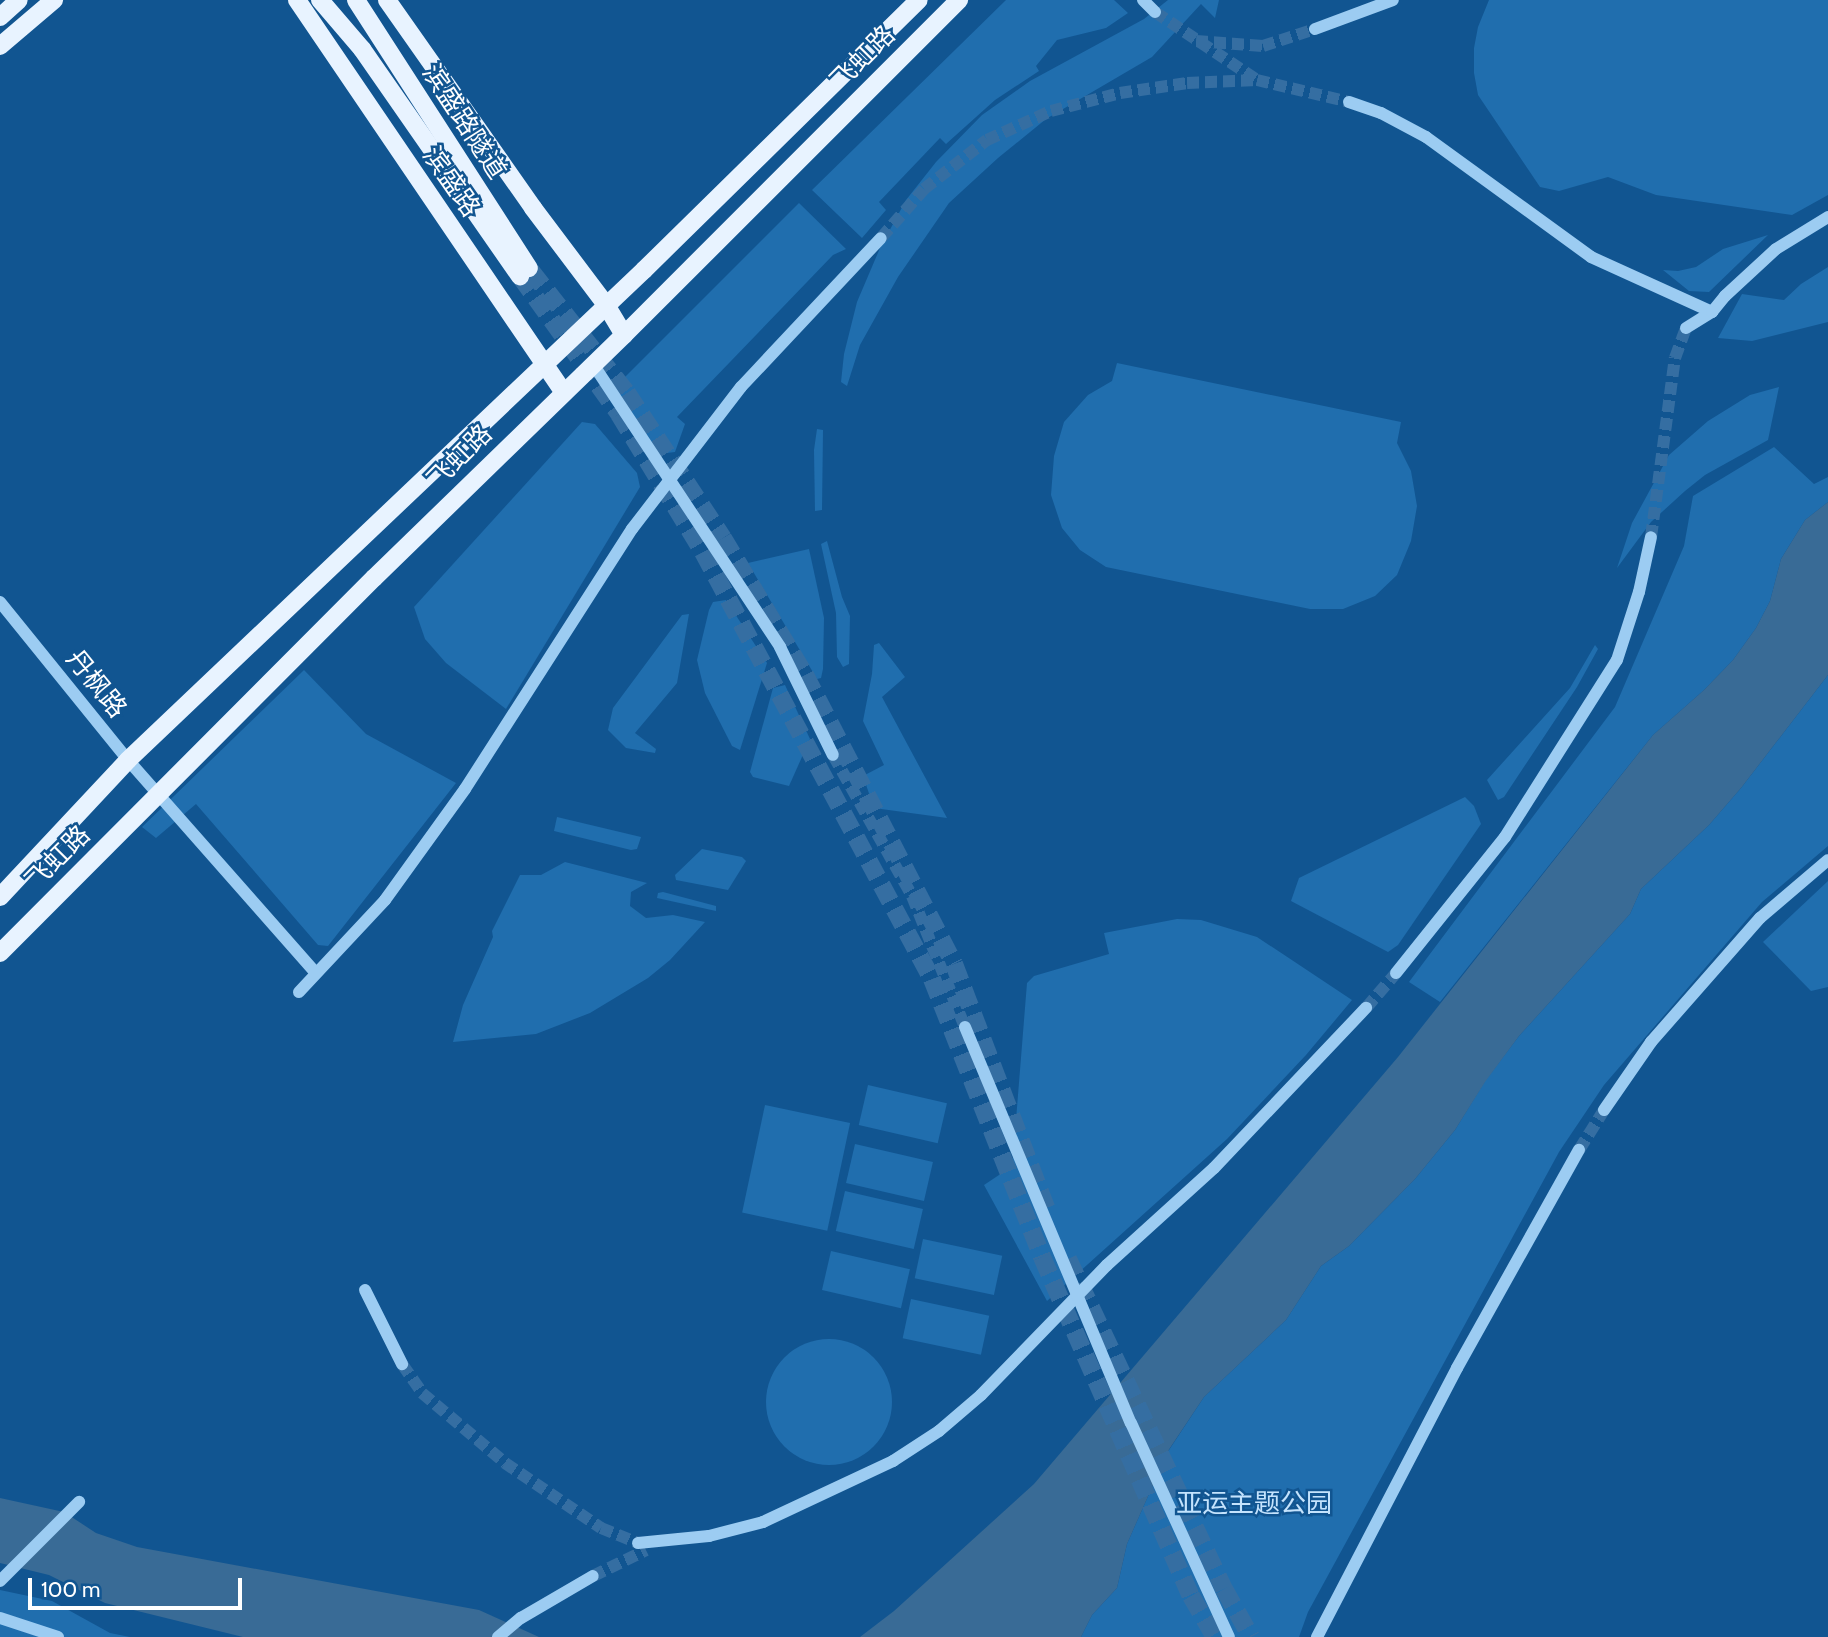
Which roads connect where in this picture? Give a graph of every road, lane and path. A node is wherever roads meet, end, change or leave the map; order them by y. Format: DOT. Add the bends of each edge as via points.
graph roads {
  1 [pos="19,0"];
  2 [pos="54,0"];
  3 [pos="297,0"];
  4 [pos="320,0"];
  5 [pos="356,0"];
  6 [pos="387,0"];
  7 [pos="919,0"];
  8 [pos="959,0"];
  9 [pos="1143,0"];
  10 [pos="1393,0"];
  11 [pos="1155,12"];
  12 [pos="0,17"];
  13 [pos="1315,29"];
  14 [pos="0,46"];
  15 [pos="1349,102"];
  16 [pos="1828,217"];
  17 [pos="881,238"];
  18 [pos="606,305"];
  19 [pos="1712,312"];
  20 [pos="1686,328"];
  21 [pos="624,335"];
  22 [pos="593,364"];
  23 [pos="541,365"];
  24 [pos="563,392"];
  25 [pos="670,480"];
  26 [pos="1651,537"];
  27 [pos="0,601"];
  28 [pos="833,755"];
  29 [pos="128,760"];
  30 [pos="158,794"];
  31 [pos="1828,860"];
  32 [pos="0,897"];
  33 [pos="0,953"];
  34 [pos="316,973"];
  35 [pos="1396,973"];
  36 [pos="299,992"];
  37 [pos="1366,1008"];
  38 [pos="965,1027"];
  39 [pos="1604,1111"];
  40 [pos="1579,1150"];
  41 [pos="365,1290"];
  42 [pos="402,1363"];
  43 [pos="79,1502"];
  44 [pos="642,1547"];
  45 [pos="593,1577"];
  46 [pos="0,1580"];
  47 [pos="0,1618"];
  48 [pos="58,1637"];
  49 [pos="498,1637"];
  50 [pos="1229,1637"];
  51 [pos="1317,1637"];
  1 -- 12 [label="main road"];
  2 -- 14 [label="main road"];
  3 -- 23 [label="main road, 滨盛路"];
  4 -- 5 [label="main road, 滨盛路隧道" via="362,49 526,274"];
  6 -- 18 [label="main road, 滨盛路"];
  7 -- 18 [label="main road, 飞虹路"];
  8 -- 21 [label="main road, 飞虹路"];
  9 -- 11 [label="street"];
  10 -- 13 [label="street"];
  15 -- 19 [label="street" via="1426,137 1591,257"];
  16 -- 19 [label="street" via="1776,249"];
  17 -- 25 [label="street" via="741,387"];
  18 -- 21 [label="main road, 滨盛路"];
  18 -- 23 [label="main road, 飞虹路"];
  19 -- 20 [label="street"];
  21 -- 22 [label="main road, 飞虹路"];
  22 -- 24 [label="main road, 飞虹路"];
  22 -- 25 [label="street"];
  23 -- 24 [label="main road, 滨盛路"];
  23 -- 29 [label="main road, 飞虹路"];
  24 -- 30 [label="main road, 飞虹路"];
  25 -- 28 [label="street" via="780,647"];
  25 -- 34 [label="street" via="632,529 425,845 385,900"];
  26 -- 35 [label="street" via="1617,660 1506,837"];
  27 -- 29 [label="street, 丹枫路"];
  29 -- 30 [label="street, 丹枫路"];
  29 -- 32 [label="main road, 飞虹路"];
  30 -- 33 [label="main road, 飞虹路"];
  30 -- 34 [label="street, 丹枫路"];
  31 -- 39 [label="street" via="1760,918 1651,1042"];
  34 -- 36 [label="street"];
  37 -- 44 [label="street" via="1214,1168 1107,1265 981,1395 939,1431 882,1466 763,1522"];
  38 -- 50 [label="street, bridge" via="1131,1423"];
  40 -- 51 [label="street" via="1457,1368"];
  41 -- 42 [label="street"];
  43 -- 46 [label="street"];
  45 -- 49 [label="street" via="521,1618"];
  47 -- 48 [label="street"];
}
